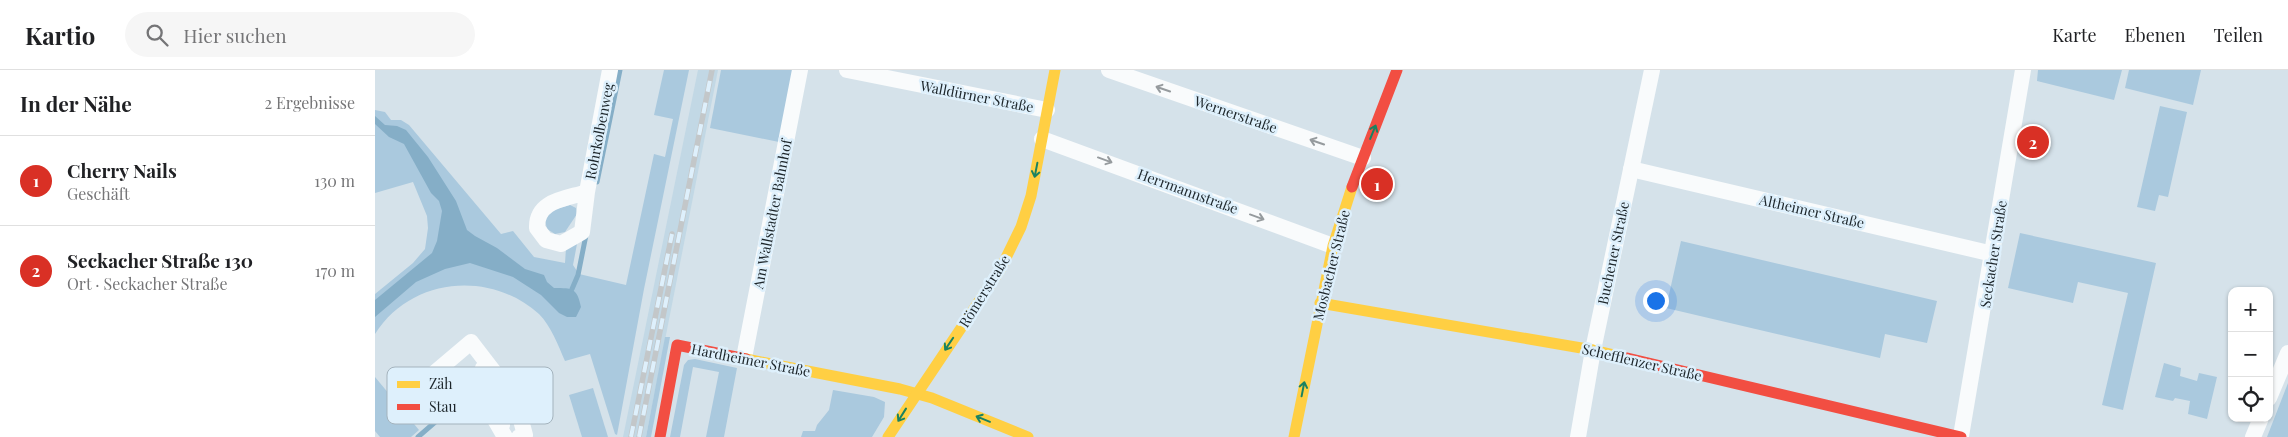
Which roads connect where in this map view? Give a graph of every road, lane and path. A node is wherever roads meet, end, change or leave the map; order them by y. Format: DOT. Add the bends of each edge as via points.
graph roads {
  1 [pos="611,70"];
  2 [pos="800,70"];
  3 [pos="847,70"];
  4 [pos="1055,70"];
  5 [pos="1109,70"];
  6 [pos="1397,70"];
  7 [pos="1652,70"];
  8 [pos="2022,70"];
  9 [pos="1047,110"];
  10 [pos="1043,138"];
  11 [pos="1363,158"];
  12 [pos="1631,169"];
  13 [pos="587,192"];
  14 [pos="1333,246"];
  15 [pos="1993,254"];
  16 [pos="1320,303"];
  17 [pos="1593,350"];
  18 [pos="2288,353"];
  19 [pos="744,358"];
  20 [pos="442,367"];
  21 [pos="490,367"];
  22 [pos="2273,389"];
  23 [pos="915,394"];
  24 [pos="2259,422"];
  25 [pos="497,424"];
  26 [pos="501,424"];
  27 [pos="522,424"];
  28 [pos="505,437"];
  29 [pos="519,437"];
  30 [pos="660,437"];
  31 [pos="888,437"];
  32 [pos="1028,437"];
  33 [pos="1294,437"];
  34 [pos="1577,437"];
  35 [pos="1961,437"];
  36 [pos="2253,437"];
  1 -- 13 [label="street, Rohrkolbenweg"];
  2 -- 19 [label="street, Am Wallstadter Bahnhof"];
  3 -- 9 [label="street, Walldürner Straße"];
  4 -- 9 [label="street, Römerstraße"];
  11 -- 5 [label="street, Wernerstraße, one-way"];
  11 -- 6 [label="street, Mosbacher Straße, one-way"];
  7 -- 12 [label="street, Buchener Straße"];
  8 -- 15 [label="street, Seckacher Straße"];
  9 -- 10 [label="street, Römerstraße"];
  10 -- 14 [label="street, Herrmannstraße, one-way"];
  10 -- 23 [label="street, Römerstraße, one-way" via="1031,196 1004,262"];
  11 -- 14 [label="street, Mosbacher Straße"];
  12 -- 15 [label="street, Altheimer Straße"];
  12 -- 17 [label="street, Buchener Straße"];
  14 -- 16 [label="street, Mosbacher Straße"];
  15 -- 35 [label="street, Seckacher Straße"];
  16 -- 17 [label="street, Schefflenzer Straße"];
  33 -- 16 [label="street, Mosbacher Straße, one-way"];
  17 -- 34 [label="street, Buchener Straße"];
  17 -- 35 [label="street, Schefflenzer Straße"];
  18 -- 22 [label="street"];
  19 -- 23 [label="street, Hardheimer Straße"];
  19 -- 30 [label="street, Hardheimer Straße" via="677,345"];
  20 -- 21 [label="street" via="471,342"];
  23 -- 31 [label="street, Römerstraße, one-way"];
  32 -- 23 [label="street, Hardheimer Straße, one-way"];
  24 -- 36 [label="street"];
  25 -- 28 [label="street"];
  26 -- 28 [label="street"];
  27 -- 29 [label="street" via="525,435"];
}
